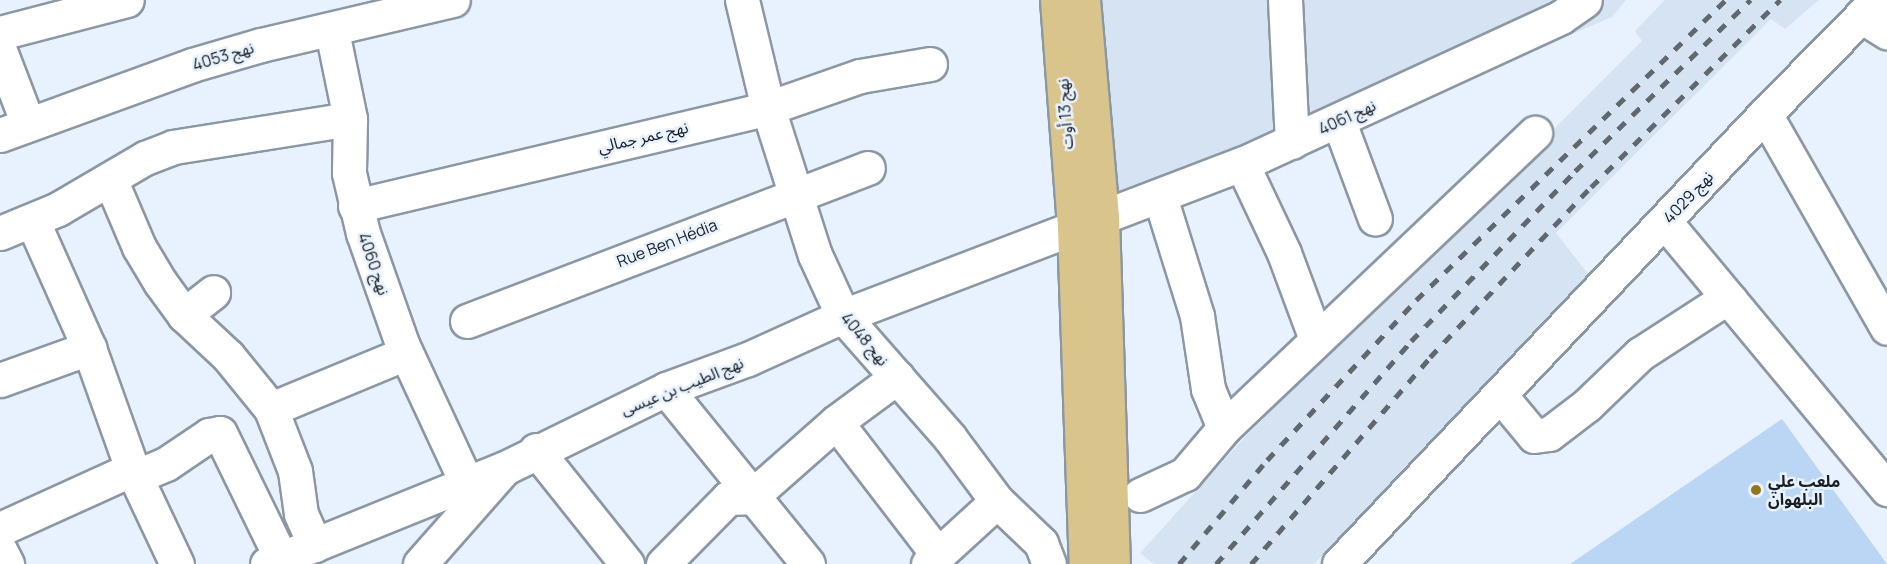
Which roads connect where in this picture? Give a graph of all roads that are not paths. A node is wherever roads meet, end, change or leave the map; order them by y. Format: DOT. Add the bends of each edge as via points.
graph roads {
  1 [pos="127,0"];
  2 [pos="453,0"];
  3 [pos="742,0"];
  4 [pos="1057,0"];
  5 [pos="1083,0"];
  6 [pos="1285,0"];
  7 [pos="1585,0"];
  8 [pos="403,5"];
  9 [pos="1875,16"];
  10 [pos="332,31"];
  11 [pos="0,33"];
  12 [pos="0,51"];
  13 [pos="930,64"];
  14 [pos="768,108"];
  15 [pos="1765,114"];
  16 [pos="350,119"];
  17 [pos="1339,122"];
  18 [pos="14,129"];
  19 [pos="1535,133"];
  20 [pos="1292,142"];
  21 [pos="1242,164"];
  22 [pos="868,168"];
  23 [pos="110,179"];
  24 [pos="796,194"];
  25 [pos="1160,197"];
  26 [pos="355,206"];
  27 [pos="20,219"];
  28 [pos="1375,219"];
  29 [pos="1088,222"];
  30 [pos="1665,222"];
  31 [pos="213,291"];
  32 [pos="1730,300"];
  33 [pos="184,315"];
  34 [pos="843,316"];
  35 [pos="467,321"];
  36 [pos="1887,328"];
  37 [pos="1316,339"];
  38 [pos="89,348"];
  39 [pos="406,353"];
  40 [pos="897,377"];
  41 [pos="0,380"];
  42 [pos="666,389"];
  43 [pos="1500,395"];
  44 [pos="272,409"];
  45 [pos="836,422"];
  46 [pos="1224,428"];
  47 [pos="536,450"];
  48 [pos="505,468"];
  49 [pos="134,473"];
  50 [pos="467,484"];
  51 [pos="1887,489"];
  52 [pos="1140,495"];
  53 [pos="751,497"];
  54 [pos="997,501"];
  55 [pos="0,529"];
  56 [pos="315,545"];
  57 [pos="0,549"];
  58 [pos="437,558"];
  59 [pos="933,559"];
  60 [pos="274,561"];
  61 [pos="7,564"];
  62 [pos="177,564"];
  63 [pos="627,564"];
  64 [pos="663,564"];
  65 [pos="808,564"];
  66 [pos="1049,564"];
  67 [pos="1086,564"];
  68 [pos="1113,564"];
  69 [pos="1339,564"];
  1 -- 11 [label="street"];
  2 -- 8 [label="street, نهج 4053"];
  3 -- 14 [label="street, نهج 4048"];
  4 -- 29 [label="main road, نهج 13 أوت"];
  5 -- 29 [label="main road, نهج 13 أوت"];
  6 -- 20 [label="street"];
  7 -- 17 [label="street, نهج 4061" via="1561,17"];
  8 -- 10 [label="street, نهج 4053"];
  9 -- 15 [label="street, نهج 4029"];
  10 -- 16 [label="street, نهج 4060"];
  10 -- 18 [label="street, نهج 4053" via="261,45 192,65"];
  12 -- 18 [label="street"];
  13 -- 14 [label="street, نهج عمر جمالي" via="860,76"];
  14 -- 24 [label="street, نهج 4048"];
  14 -- 26 [label="street, نهج عمر جمالي"];
  15 -- 30 [label="street, نهج 4029"];
  15 -- 36 [label="street"];
  16 -- 23 [label="street" via="173,147"];
  16 -- 26 [label="street, نهج 4060" via="349,173"];
  17 -- 20 [label="street, نهج 4061"];
  17 -- 28 [label="street"];
  19 -- 37 [label="street"];
  20 -- 21 [label="street, نهج 4061"];
  21 -- 25 [label="street, نهج 4061"];
  21 -- 37 [label="street" via="1284,253"];
  22 -- 24 [label="street, Rue Ben Hédia"];
  23 -- 27 [label="street"];
  23 -- 33 [label="street" via="139,247"];
  24 -- 34 [label="street, نهج 4048" via="815,255"];
  24 -- 35 [label="street, Rue Ben Hédia"];
  25 -- 29 [label="street, نهج 4061"];
  25 -- 46 [label="street" via="1197,316 1208,389"];
  26 -- 39 [label="street, نهج 4060"];
  27 -- 38 [label="street"];
  29 -- 34 [label="street, نهج الطيب بن عيسى"];
  29 -- 67 [label="main road"];
  29 -- 68 [label="main road"];
  30 -- 32 [label="street"];
  30 -- 43 [label="street, نهج 4029"];
  31 -- 33 [label="street"];
  32 -- 43 [label="street" via="1722,301 1640,354 1587,405 1549,434 1534,436"];
  32 -- 51 [label="street"];
  33 -- 44 [label="street" via="228,356"];
  34 -- 40 [label="street, نهج 4048"];
  34 -- 42 [label="street, نهج الطيب بن عيسى" via="748,359"];
  37 -- 46 [label="street"];
  38 -- 41 [label="street"];
  38 -- 49 [label="street"];
  39 -- 44 [label="street"];
  39 -- 50 [label="street, نهج 4060"];
  40 -- 45 [label="street"];
  40 -- 54 [label="street, نهج 4048"];
  42 -- 47 [label="street, نهج الطيب بن عيسى"];
  42 -- 53 [label="street"];
  43 -- 69 [label="street, نهج 4029"];
  44 -- 56 [label="street" via="295,471 301,514"];
  45 -- 53 [label="street"];
  45 -- 59 [label="street"];
  46 -- 52 [label="street" via="1185,474"];
  47 -- 48 [label="street, نهج الطيب بن عيسى"];
  47 -- 63 [label="street"];
  48 -- 50 [label="street, نهج الطيب بن عيسى"];
  48 -- 58 [label="street"];
  49 -- 55 [label="street"];
  49 -- 60 [label="street" via="166,464 209,435 220,433"];
  49 -- 62 [label="street"];
  50 -- 56 [label="street, نهج الطيب بن عيسى"];
  53 -- 64 [label="street" via="728,498"];
  53 -- 65 [label="street"];
  54 -- 59 [label="street"];
  54 -- 66 [label="street, نهج 4048" via="1041,543"];
  56 -- 60 [label="street, نهج الطيب بن عيسى"];
  57 -- 61 [label="street"];
}
